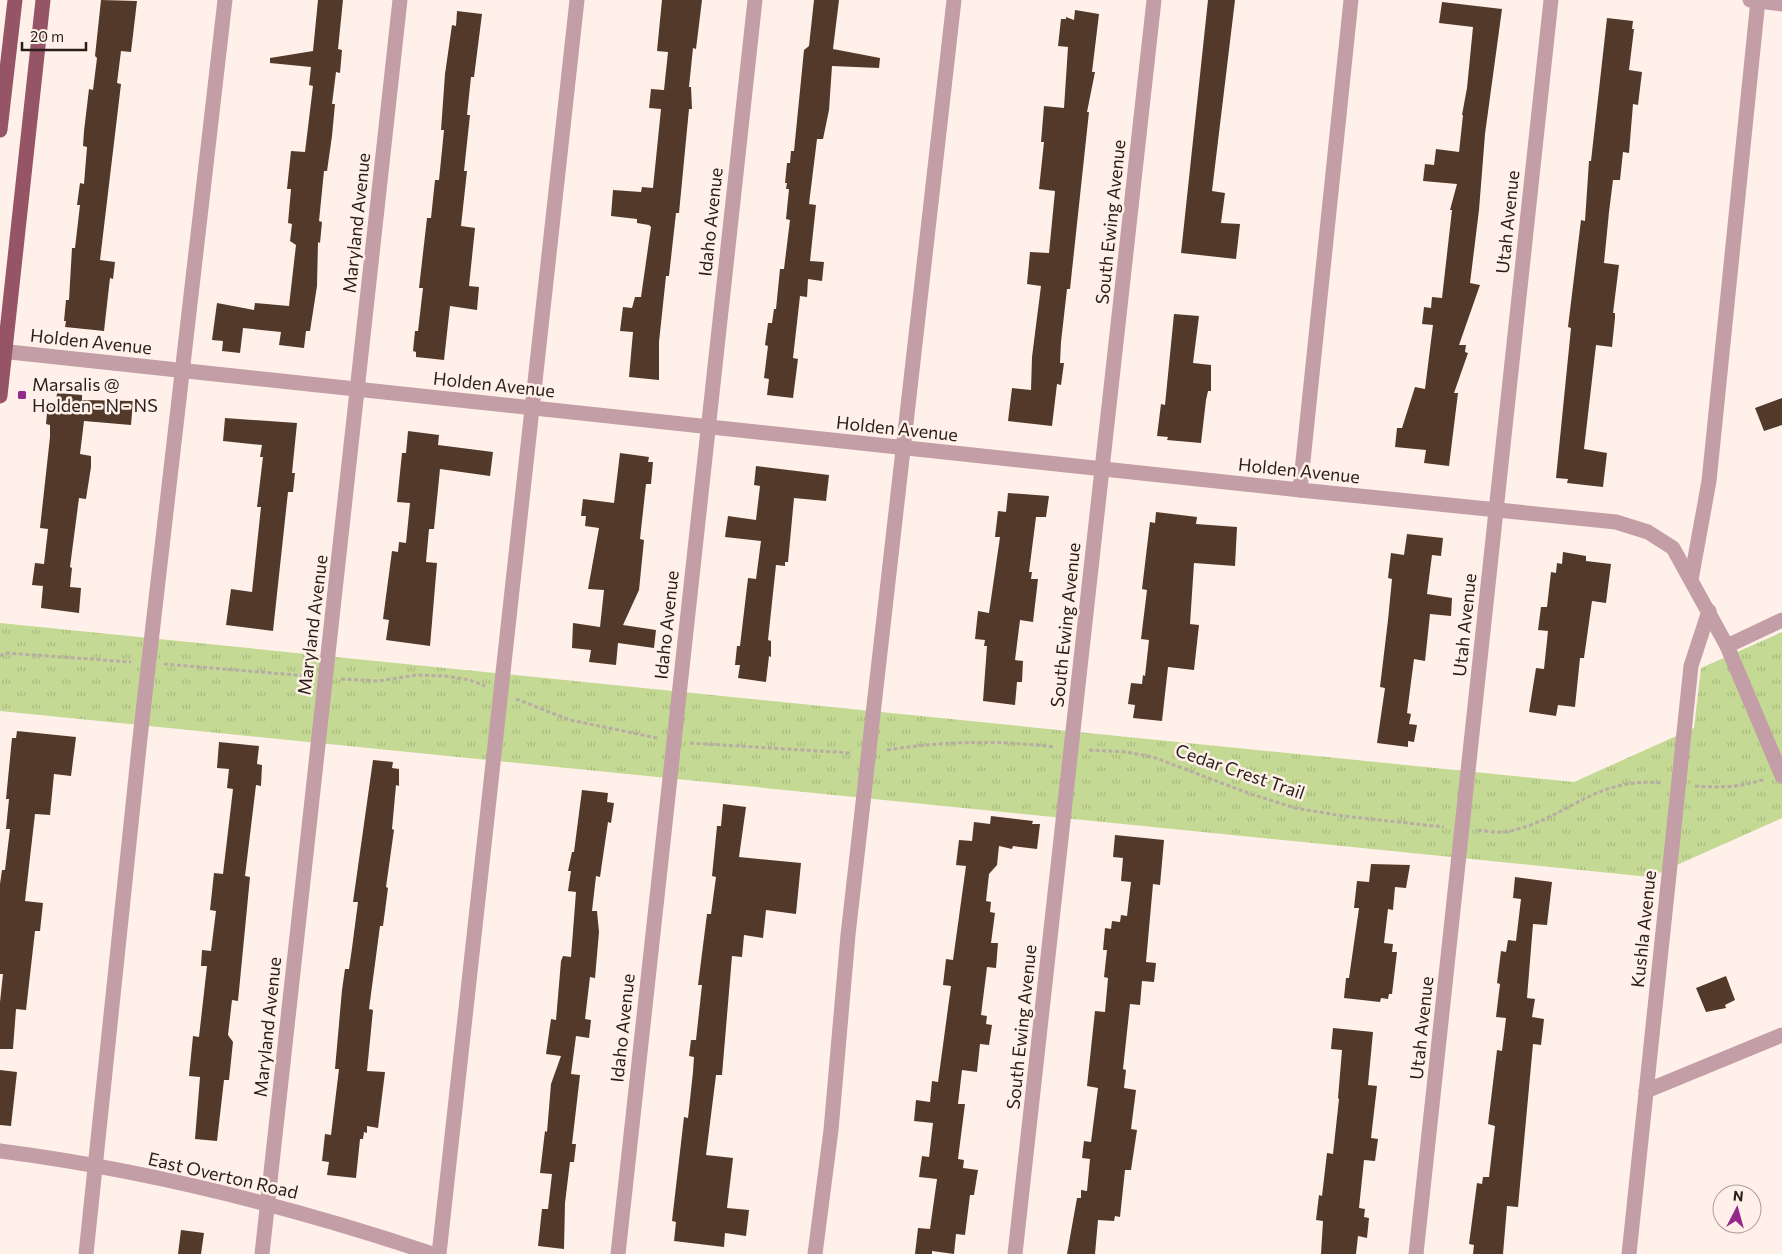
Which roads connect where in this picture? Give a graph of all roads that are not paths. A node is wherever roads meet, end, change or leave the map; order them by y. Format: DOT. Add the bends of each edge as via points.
graph roads {
  1 [pos="14,0"];
  2 [pos="43,0"];
  3 [pos="226,0"];
  4 [pos="400,0"];
  5 [pos="577,0"];
  6 [pos="755,0"];
  7 [pos="954,0"];
  8 [pos="1154,0"];
  9 [pos="1351,0"];
  10 [pos="1551,0"];
  11 [pos="1755,0"];
  12 [pos="1782,4"];
  13 [pos="0,130"];
  14 [pos="2,352"];
  15 [pos="182,370"];
  16 [pos="359,390"];
  17 [pos="0,396"];
  18 [pos="534,408"];
  19 [pos="708,428"];
  20 [pos="905,448"];
  21 [pos="1102,469"];
  22 [pos="1300,490"];
  23 [pos="1496,509"];
  24 [pos="1691,580"];
  25 [pos="1709,611"];
  26 [pos="1782,620"];
  27 [pos="1727,646"];
  28 [pos="1775,777"];
  29 [pos="1782,1035"];
  30 [pos="1646,1091"];
  31 [pos="0,1151"];
  32 [pos="94,1166"];
  33 [pos="267,1204"];
  34 [pos="86,1254"];
  35 [pos="262,1254"];
  36 [pos="433,1254"];
  37 [pos="439,1254"];
  38 [pos="618,1254"];
  39 [pos="815,1254"];
  40 [pos="1016,1254"];
  41 [pos="1416,1254"];
  42 [pos="1629,1254"];
  1 -- 13 [label="main road"];
  2 -- 14 [label="main road"];
  3 -- 15 [label="street"];
  4 -- 16 [label="street, Maryland Avenue"];
  5 -- 18 [label="street"];
  6 -- 19 [label="street, Idaho Avenue"];
  7 -- 20 [label="street"];
  8 -- 21 [label="street, South Ewing Avenue"];
  9 -- 22 [label="street"];
  10 -- 23 [label="street, Utah Avenue"];
  11 -- 12 [label="street"];
  11 -- 24 [label="street" via="1710,481"];
  14 -- 15 [label="street, Holden Avenue"];
  14 -- 17 [label="main road"];
  15 -- 16 [label="street, Holden Avenue"];
  15 -- 32 [label="street"];
  16 -- 18 [label="street, Holden Avenue"];
  16 -- 33 [label="street, Maryland Avenue"];
  18 -- 19 [label="street, Holden Avenue"];
  18 -- 37 [label="street"];
  19 -- 20 [label="street, Holden Avenue"];
  19 -- 38 [label="street, Idaho Avenue"];
  20 -- 21 [label="street, Holden Avenue"];
  20 -- 39 [label="street" via="848,935 831,1130"];
  21 -- 22 [label="street, Holden Avenue"];
  21 -- 40 [label="street, South Ewing Avenue"];
  22 -- 23 [label="street, Holden Avenue"];
  23 -- 24 [label="street, Holden Avenue" via="1616,522 1648,532 1673,548"];
  23 -- 41 [label="street, Utah Avenue"];
  24 -- 25 [label="street, Holden Avenue"];
  25 -- 27 [label="street, Holden Avenue"];
  25 -- 30 [label="street, Kushla Avenue" via="1692,666"];
  26 -- 27 [label="street"];
  27 -- 28 [label="street, Holden Avenue"];
  29 -- 30 [label="street"];
  30 -- 42 [label="street, Kushla Avenue"];
  31 -- 32 [label="street, East Overton Road"];
  32 -- 33 [label="street, East Overton Road"];
  32 -- 34 [label="street"];
  33 -- 35 [label="street, Maryland Avenue"];
  33 -- 36 [label="street, East Overton Road" via="363,1230"];
}
